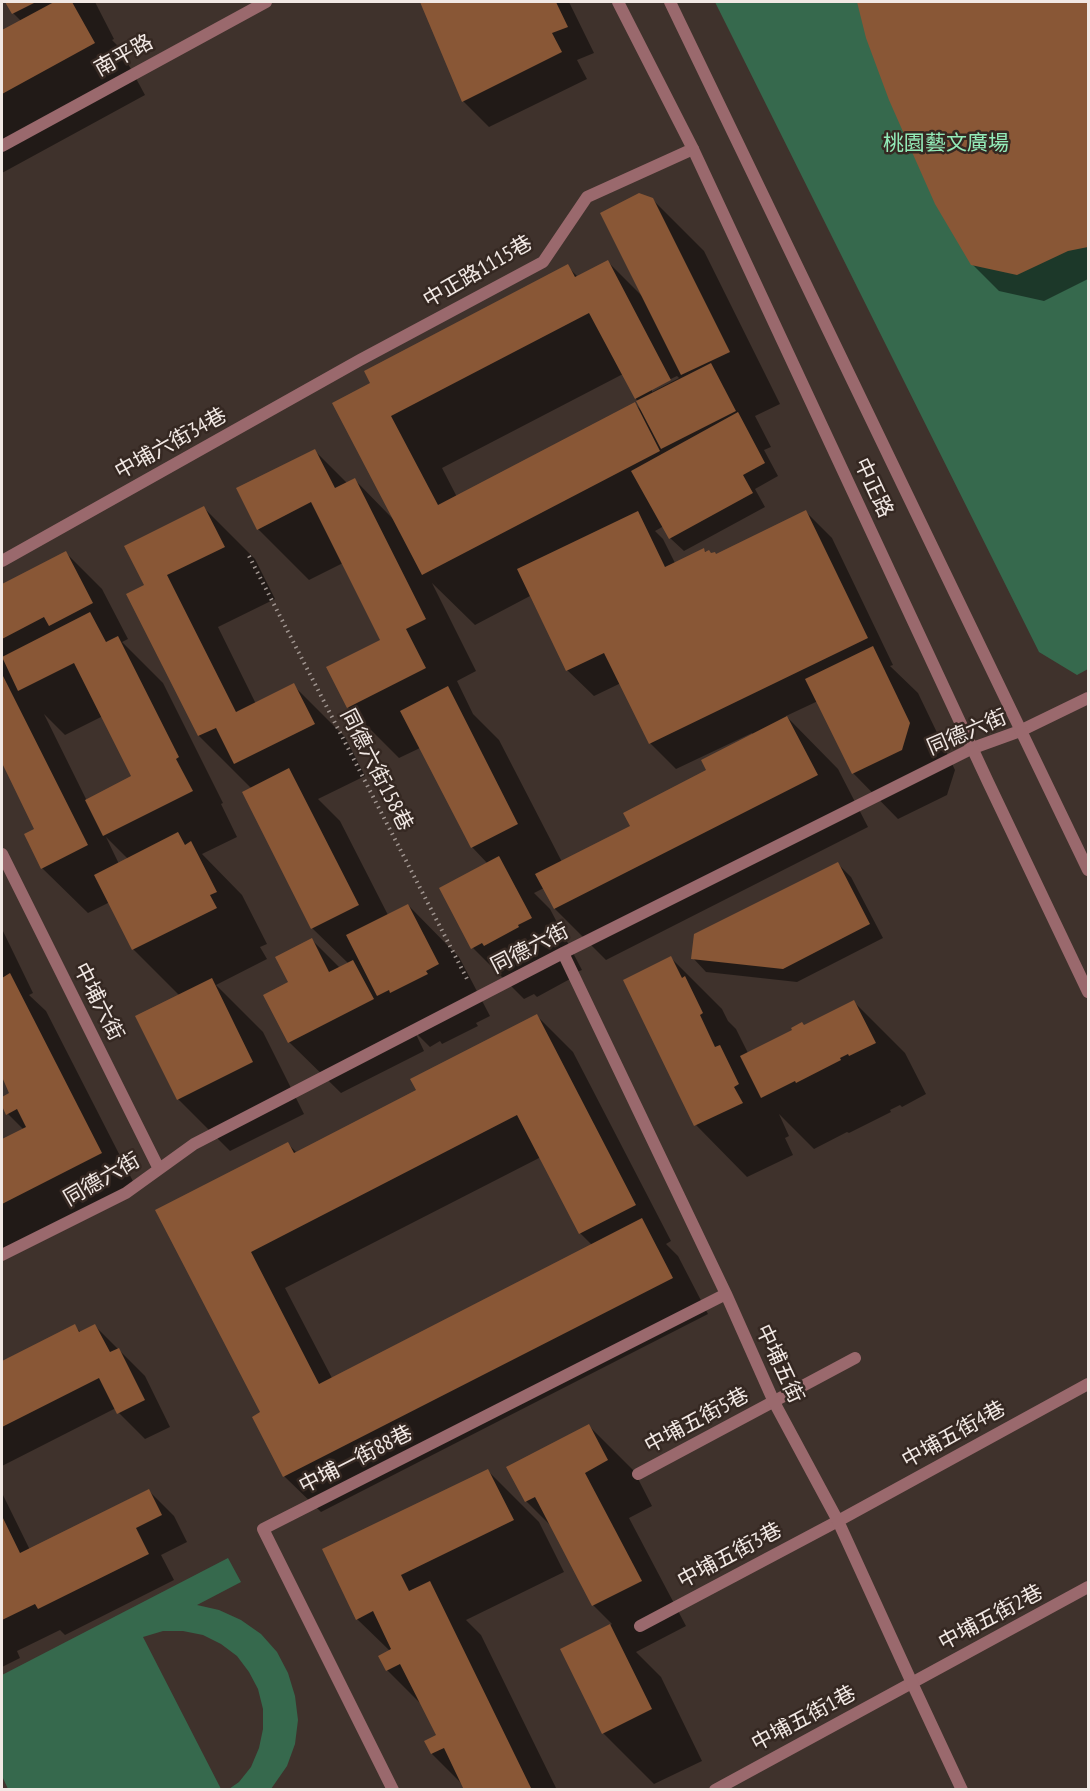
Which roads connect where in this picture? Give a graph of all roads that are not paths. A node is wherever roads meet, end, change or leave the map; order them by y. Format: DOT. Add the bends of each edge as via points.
graph roads {
  1 [pos="266,2"];
  2 [pos="618,2"];
  3 [pos="670,2"];
  4 [pos="2,146"];
  5 [pos="693,149"];
  6 [pos="360,360"];
  7 [pos="2,561"];
  8 [pos="1089,698"];
  9 [pos="1020,731"];
  10 [pos="973,748"];
  11 [pos="2,854"];
  12 [pos="1089,870"];
  13 [pos="563,953"];
  14 [pos="1089,992"];
  15 [pos="159,1169"];
  16 [pos="2,1256"];
  17 [pos="726,1294"];
  18 [pos="855,1358"];
  19 [pos="1089,1384"];
  20 [pos="774,1402"];
  21 [pos="638,1474"];
  22 [pos="838,1521"];
  23 [pos="1089,1587"];
  24 [pos="640,1626"];
  25 [pos="912,1683"];
  26 [pos="393,1790"];
  27 [pos="715,1790"];
  28 [pos="962,1790"];
  1 -- 4 [label="street, 南平路"];
  2 -- 5 [label="street, 中正路"];
  3 -- 9 [label="street, 中正路"];
  5 -- 6 [label="street, 中正路1115巷" via="587,197 543,262"];
  5 -- 10 [label="street, 中正路"];
  6 -- 7 [label="street, 中埔六街34巷"];
  8 -- 9 [label="street, 同德六街"];
  9 -- 10 [label="street, 同德六街"];
  9 -- 12 [label="street, 中正路"];
  10 -- 13 [label="street, 同德六街"];
  10 -- 14 [label="street, 中正路"];
  11 -- 15 [label="street, 中埔六街"];
  13 -- 15 [label="street, 同德六街" via="194,1144"];
  13 -- 17 [label="street, 中埔五街"];
  15 -- 16 [label="street, 同德六街" via="126,1192"];
  17 -- 20 [label="street, 中埔五街"];
  17 -- 26 [label="street, 中埔一街88巷" via="263,1528"];
  18 -- 20 [label="street, 中埔五街5巷"];
  19 -- 22 [label="street, 中埔五街4巷"];
  20 -- 21 [label="street, 中埔五街5巷"];
  20 -- 22 [label="street, 中埔五街"];
  22 -- 24 [label="street, 中埔五街3巷"];
  22 -- 25 [label="street, 中埔五街"];
  23 -- 25 [label="street, 中埔五街2巷"];
  25 -- 27 [label="street, 中埔五街1巷"];
  25 -- 28 [label="street, 中埔五街"];
}
